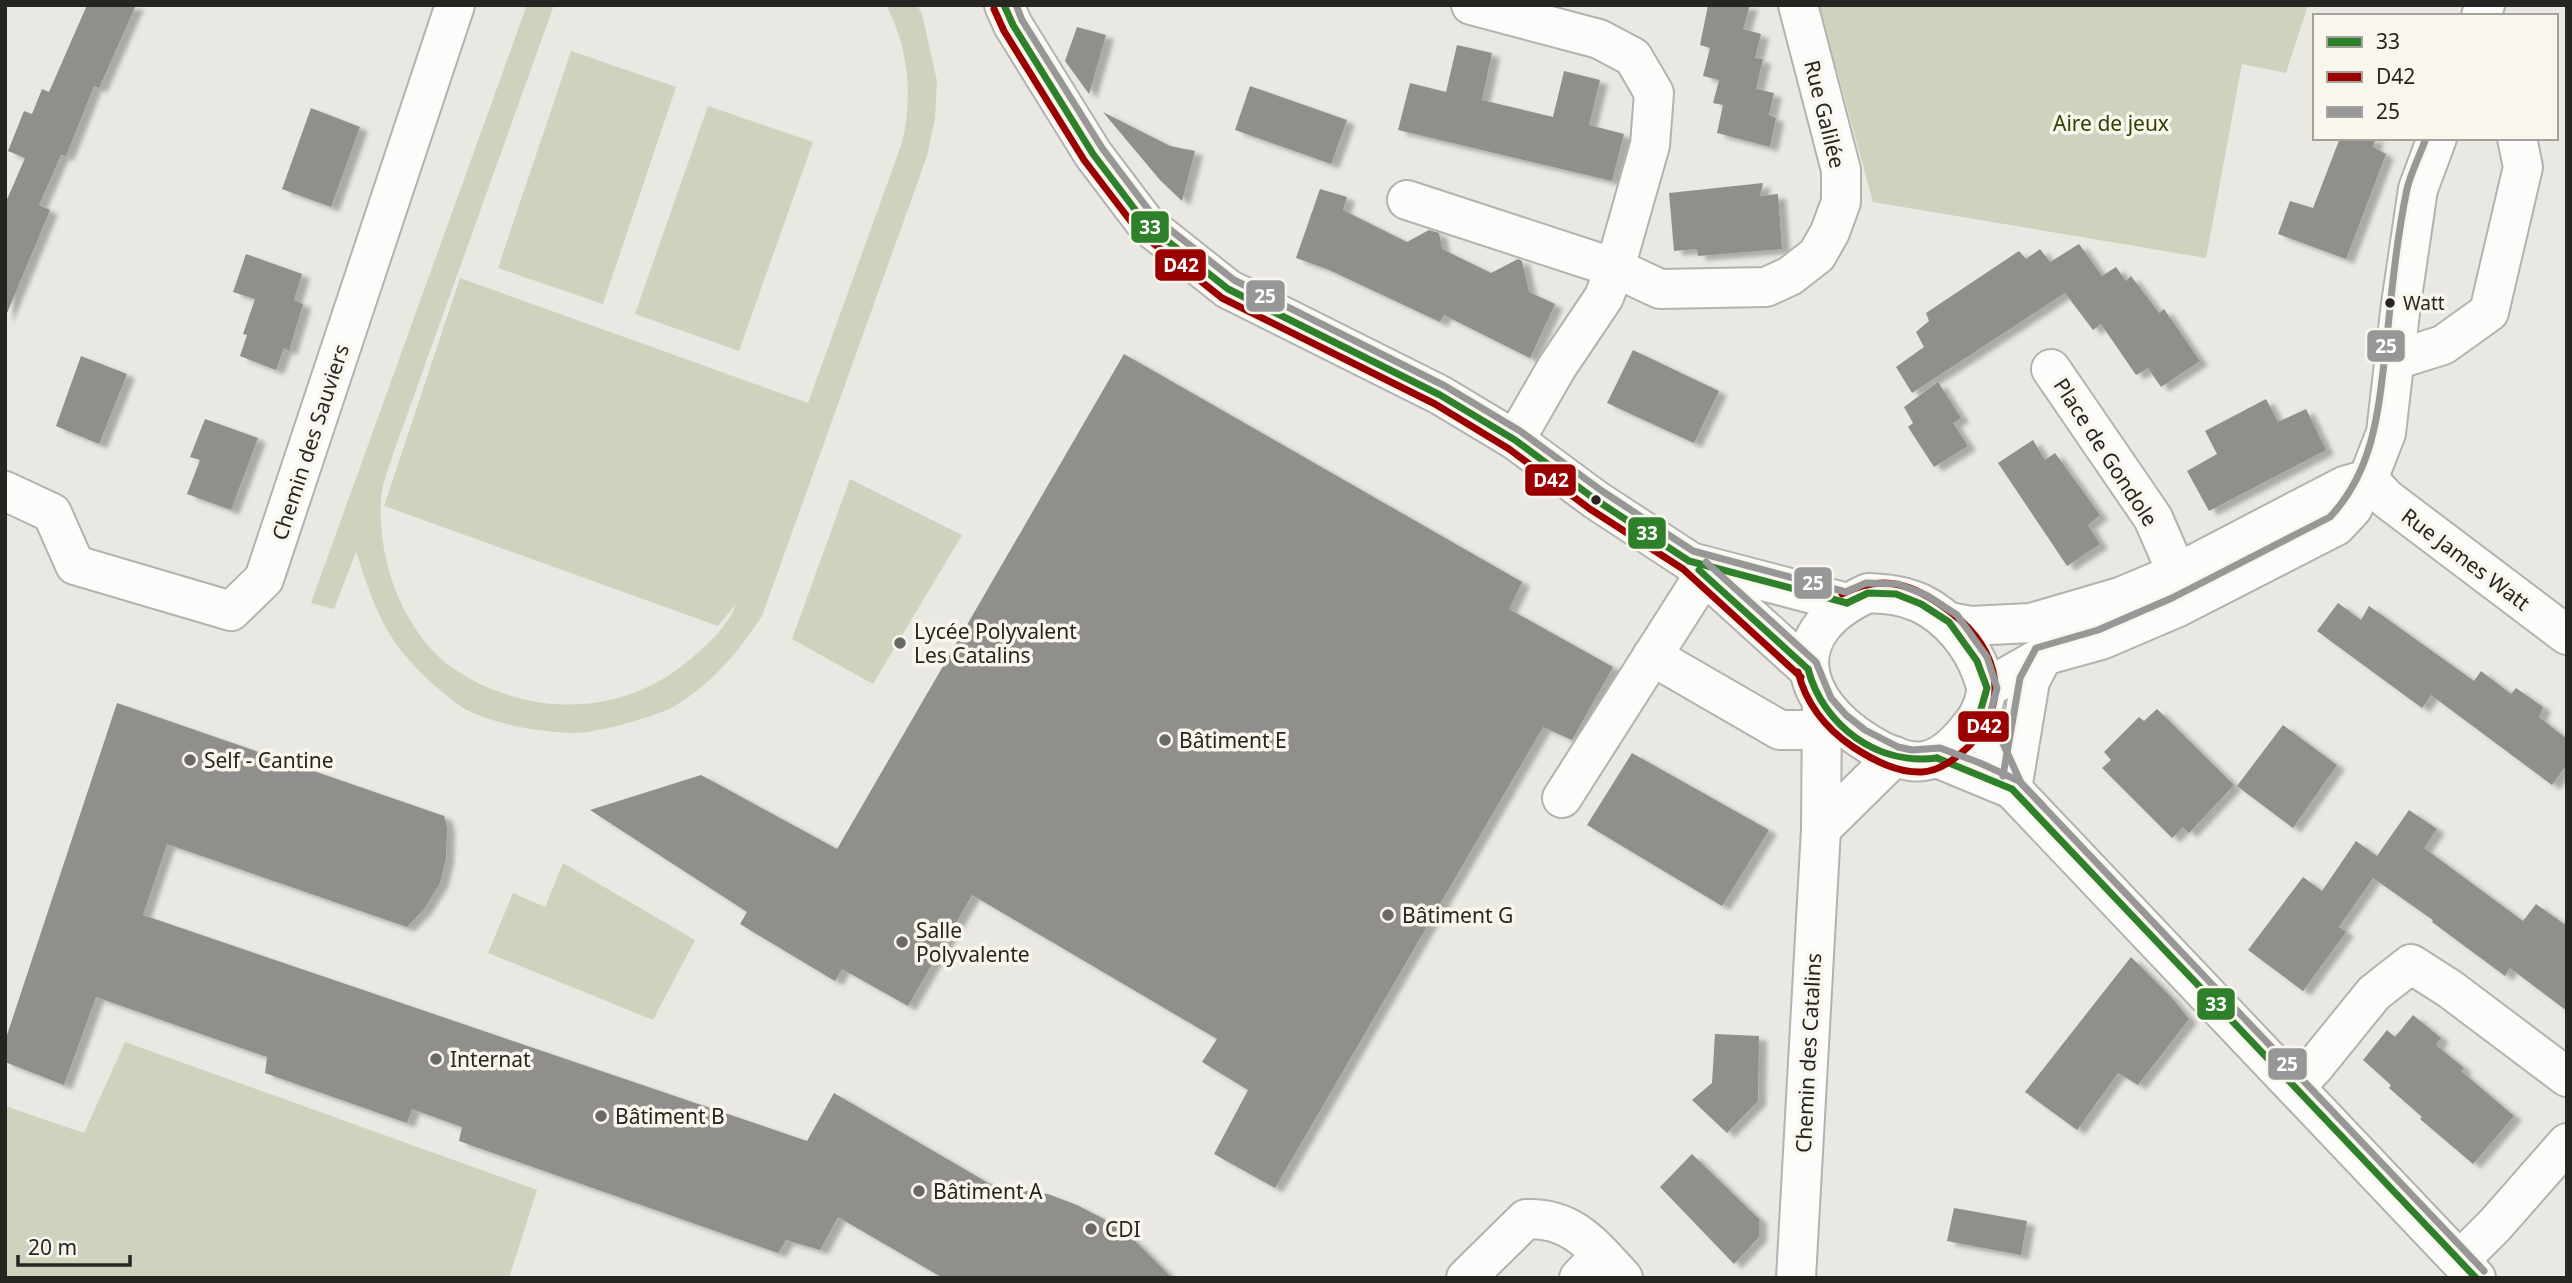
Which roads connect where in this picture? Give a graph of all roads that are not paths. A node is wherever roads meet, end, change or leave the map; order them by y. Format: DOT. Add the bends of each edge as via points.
graph roads {
  1 [pos="455,5"];
  2 [pos="1004,5"];
  3 [pos="1471,5"];
  4 [pos="1798,5"];
  5 [pos="2436,140"];
  6 [pos="2517,140"];
  7 [pos="1407,200"];
  8 [pos="1615,268"];
  9 [pos="2395,359"];
  10 [pos="2051,369"];
  11 [pos="1515,440"];
  12 [pos="2368,480"];
  13 [pos="5,491"];
  14 [pos="1696,568"];
  15 [pos="2178,573"];
  16 [pos="1847,603"];
  17 [pos="1949,622"];
  18 [pos="2567,635"];
  19 [pos="1652,656"];
  20 [pos="2043,656"];
  21 [pos="1808,669"];
  22 [pos="1983,702"];
  23 [pos="1822,717"];
  24 [pos="1895,756"];
  25 [pos="1937,758"];
  26 [pos="2012,789"];
  27 [pos="1562,798"];
  28 [pos="1821,829"];
  29 [pos="2567,1077"];
  30 [pos="2296,1086"];
  31 [pos="2567,1143"];
  32 [pos="2468,1269"];
  33 [pos="1601,1270"];
  34 [pos="1466,1278"];
  35 [pos="1796,1278"];
  1 -- 13 [label="street, Chemin des Sauviers" via="264,579 231,611 75,565 52,513"];
  2 -- 11 [label="street" via="1093,153 1146,224 1228,289 1440,394"];
  3 -- 8 [label="street" via="1599,39 1633,57 1654,93 1650,145"];
  4 -- 8 [label="street, Rue Galilée" via="1840,170 1841,202 1816,255 1790,276 1766,287 1660,289"];
  5 -- 9 [label="street" via="2418,189"];
  6 -- 9 [label="street" via="2523,167 2488,312 2443,345"];
  7 -- 8 [label="street, Rue Galilée"];
  8 -- 11 [label="street" via="1604,297"];
  9 -- 12 [label="street" via="2386,433"];
  10 -- 15 [label="street, Place de Gondole" via="2152,517"];
  11 -- 14 [label="street"];
  12 -- 15 [label="street" via="2344,486"];
  12 -- 18 [label="street, Rue James Watt"];
  12 -- 20 [label="street" via="2336,526 2176,608 2101,640"];
  14 -- 16 [label="street"];
  14 -- 19 [label="street"];
  14 -- 21 [label="street"];
  15 -- 17 [label="street" via="2120,597 2031,623 1970,626"];
  16 -- 17 [label="street" via="1868,593 1896,594"];
  16 -- 21 [label="street" via="1820,628"];
  17 -- 22 [label="street" via="1977,661"];
  19 -- 23 [label="street" via="1780,730"];
  19 -- 27 [label="street"];
  20 -- 22 [label="street"];
  20 -- 26 [label="street" via="2030,681"];
  21 -- 23 [label="street"];
  22 -- 25 [label="street" via="1961,739"];
  22 -- 26 [label="street"];
  23 -- 24 [label="street"];
  23 -- 28 [label="street, Chemin des Catalins"];
  24 -- 25 [label="street" via="1922,762"];
  24 -- 28 [label="street"];
  25 -- 26 [label="street"];
  26 -- 30 [label="street"];
  28 -- 35 [label="street, Chemin des Catalins"];
  29 -- 30 [label="street" via="2411,964 2374,993"];
  30 -- 32 [label="street"];
  31 -- 32 [label="street" via="2495,1225"];
  33 -- 34 [label="street" via="1579,1232 1546,1218 1526,1219"];
}
